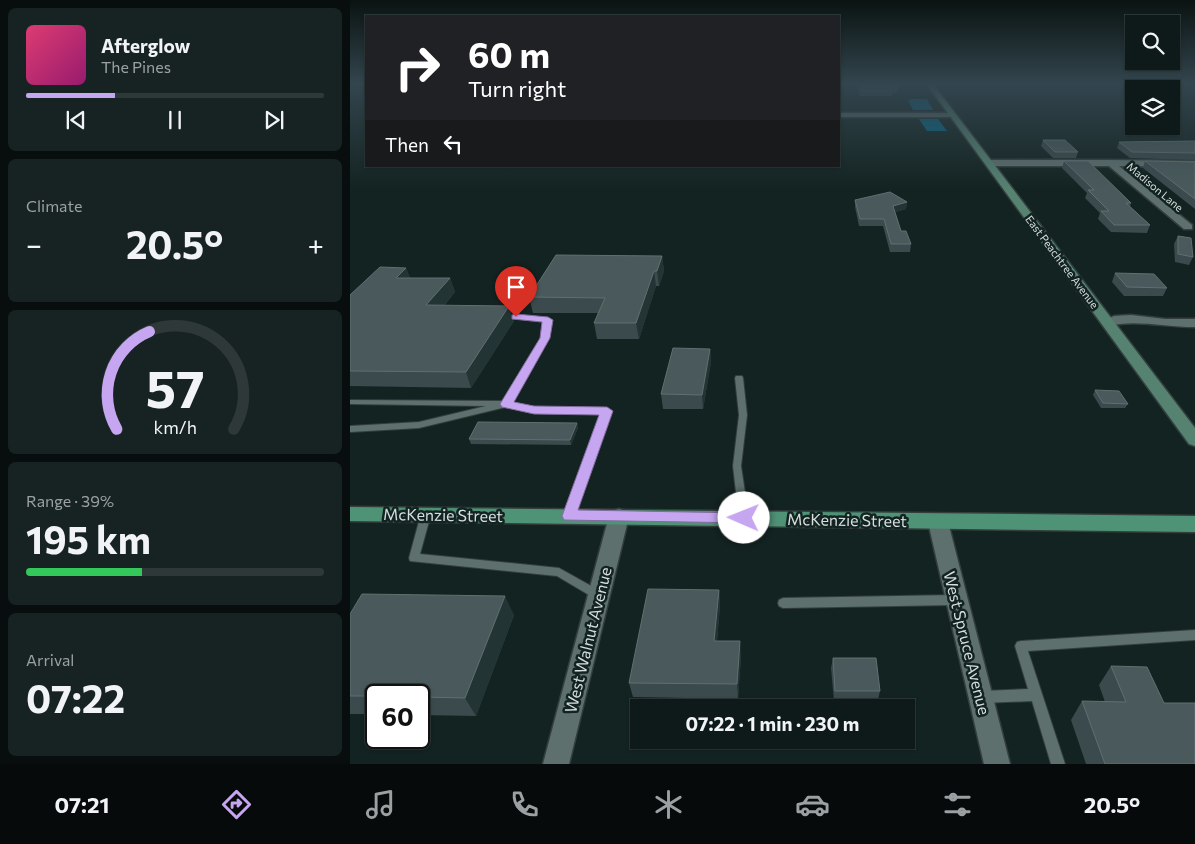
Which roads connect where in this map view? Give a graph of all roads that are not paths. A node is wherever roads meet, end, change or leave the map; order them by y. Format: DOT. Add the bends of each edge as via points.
graph roads {
  1 [pos="956,119"];
  2 [pos="989,163"];
  3 [pos="1111,164"];
  4 [pos="1191,164"];
  5 [pos="1188,227"];
  6 [pos="516,317"];
  7 [pos="1108,322"];
  8 [pos="1195,323"];
  9 [pos="739,378"];
  10 [pos="350,402"];
  11 [pos="506,404"];
  12 [pos="350,428"];
  13 [pos="1195,440"];
  14 [pos="350,514"];
  15 [pos="426,514"];
  16 [pos="569,516"];
  17 [pos="619,516"];
  18 [pos="744,518"];
  19 [pos="938,522"];
  20 [pos="1195,524"];
  21 [pos="599,596"];
  22 [pos="956,600"];
  23 [pos="783,603"];
  24 [pos="1195,635"];
  25 [pos="1036,695"];
  26 [pos="981,698"];
  27 [pos="556,764"];
  28 [pos="997,764"];
  29 [pos="1058,764"];
  1 -- 2 [label="street, East Peachtree Avenue"];
  2 -- 3 [label="street"];
  2 -- 7 [label="street, East Peachtree Avenue"];
  3 -- 4 [label="street"];
  3 -- 5 [label="street, Madison Lane"];
  6 -- 11 [label="lane" via="548,320 545,338"];
  7 -- 8 [label="street" via="1123,326 1151,326 1155,322"];
  7 -- 13 [label="street, East Peachtree Avenue"];
  9 -- 18 [label="lane" via="743,415 737,466"];
  10 -- 11 [label="lane"];
  11 -- 12 [label="lane" via="419,425"];
  11 -- 16 [label="lane" via="534,410 607,411"];
  14 -- 15 [label="main road, McKenzie Street"];
  15 -- 16 [label="main road, McKenzie Street"];
  15 -- 21 [label="lane" via="414,558 559,572"];
  16 -- 17 [label="main road, McKenzie Street"];
  17 -- 18 [label="main road, McKenzie Street"];
  17 -- 21 [label="street, West Walnut Avenue"];
  18 -- 19 [label="main road, McKenzie Street"];
  19 -- 20 [label="main road, McKenzie Street"];
  19 -- 22 [label="street, West Spruce Avenue"];
  21 -- 27 [label="street, West Walnut Avenue"];
  22 -- 23 [label="lane"];
  22 -- 26 [label="street, West Spruce Avenue"];
  24 -- 25 [label="lane" via="1021,646"];
  25 -- 26 [label="lane"];
  25 -- 29 [label="lane"];
  26 -- 28 [label="street, West Spruce Avenue"];
}
